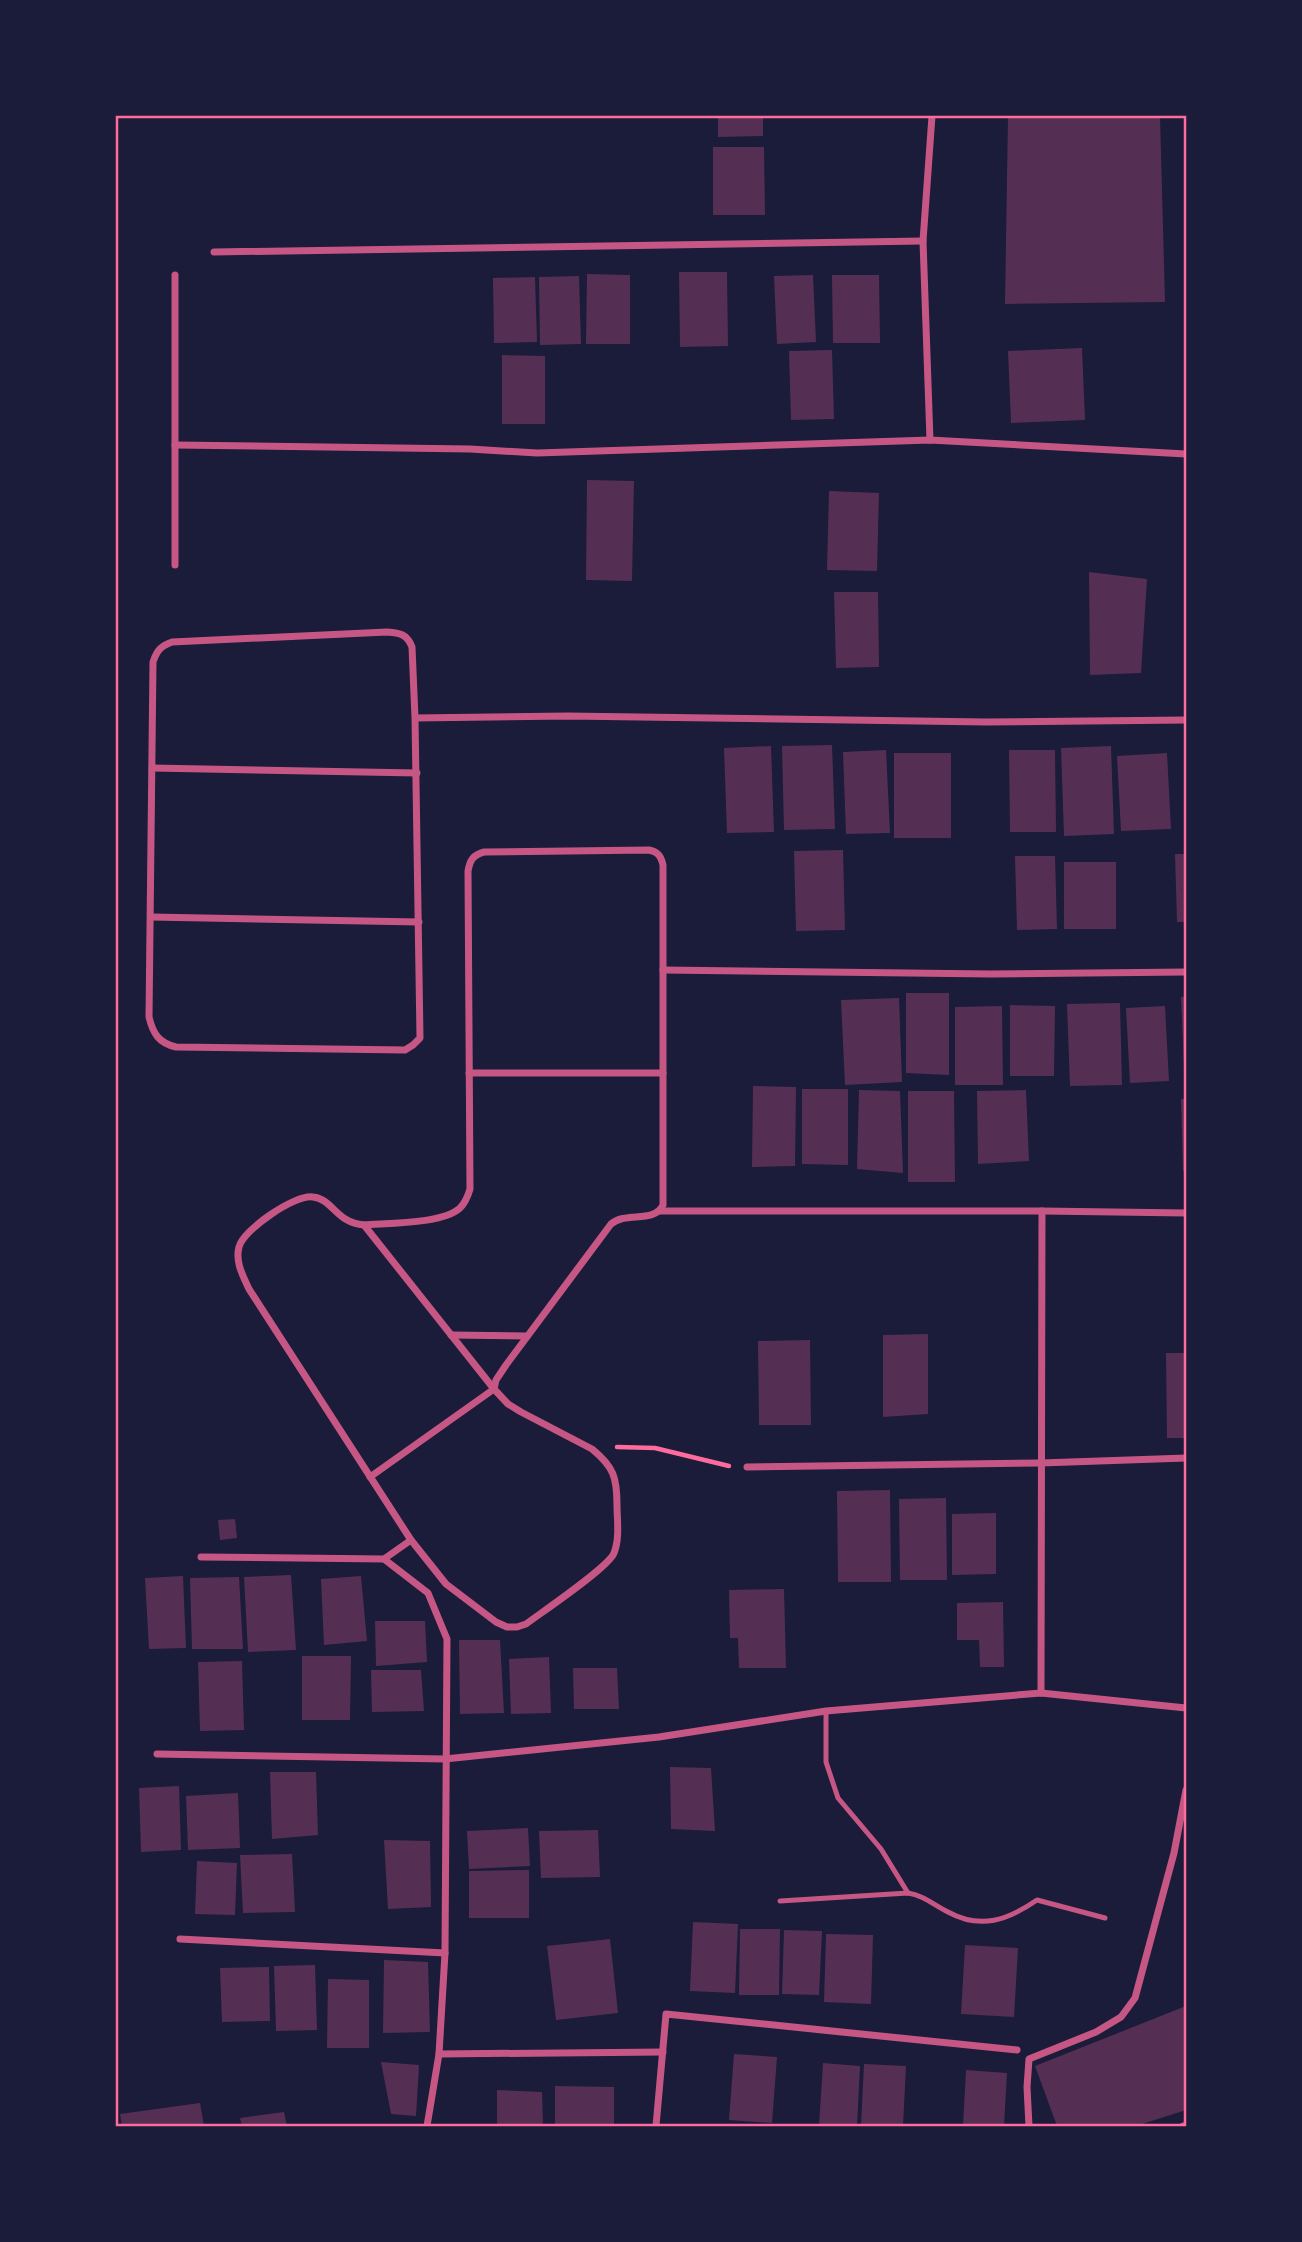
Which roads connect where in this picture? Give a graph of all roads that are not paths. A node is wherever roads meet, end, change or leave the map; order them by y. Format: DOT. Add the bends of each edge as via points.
graph roads {
  1 [pos="932,116"];
  2 [pos="923,242"];
  3 [pos="214,252"];
  4 [pos="175,275"];
  5 [pos="930,440"];
  6 [pos="175,445"];
  7 [pos="1186,454"];
  8 [pos="175,565"];
  9 [pos="415,718"];
  10 [pos="1186,720"];
  11 [pos="152,768"];
  12 [pos="417,773"];
  13 [pos="150,917"];
  14 [pos="419,922"];
  15 [pos="663,970"];
  16 [pos="1186,972"];
  17 [pos="469,1073"];
  18 [pos="663,1073"];
  19 [pos="660,1211"];
  20 [pos="1042,1211"];
  21 [pos="1186,1213"];
  22 [pos="364,1225"];
  23 [pos="451,1335"];
  24 [pos="527,1336"];
  25 [pos="494,1389"];
  26 [pos="1186,1458"];
  27 [pos="1041,1463"];
  28 [pos="747,1467"];
  29 [pos="370,1476"];
  30 [pos="411,1540"];
  31 [pos="201,1557"];
  32 [pos="384,1559"];
  33 [pos="1041,1693"];
  34 [pos="1186,1708"];
  35 [pos="826,1711"];
  36 [pos="157,1754"];
  37 [pos="445,1759"];
  38 [pos="1186,1790"];
  39 [pos="908,1893"];
  40 [pos="780,1900"];
  41 [pos="1105,1918"];
  42 [pos="180,1939"];
  43 [pos="445,1953"];
  44 [pos="1017,2050"];
  45 [pos="663,2052"];
  46 [pos="439,2054"];
  47 [pos="427,2126"];
  48 [pos="656,2126"];
  49 [pos="1029,2126"];
  1 -- 2 [label="street"];
  2 -- 3 [label="street"];
  2 -- 5 [label="street"];
  4 -- 6 [label="street"];
  5 -- 6 [label="street" via="537,453"];
  5 -- 7 [label="street"];
  6 -- 8 [label="street"];
  9 -- 10 [label="street"];
  9 -- 11 [label="street" via="412,646 401,633 172,642 162,645 153,662"];
  9 -- 12 [label="street"];
  11 -- 12 [label="street"];
  11 -- 13 [label="street"];
  12 -- 14 [label="street"];
  13 -- 14 [label="street"];
  13 -- 14 [label="street" via="149,1017 157,1038 176,1047 405,1049 413,1045 422,1028"];
  15 -- 16 [label="street"];
  15 -- 17 [label="street" via="663,865 656,852 476,854 468,871"];
  15 -- 18 [label="street"];
  17 -- 18 [label="street"];
  17 -- 22 [label="street" via="467,1198 459,1209 439,1218"];
  18 -- 19 [label="street"];
  19 -- 20 [label="street"];
  19 -- 24 [label="street" via="611,1224"];
  20 -- 21 [label="street"];
  20 -- 27 [label="street"];
  22 -- 23 [label="street"];
  22 -- 29 [label="street" via="342,1219 325,1201 309,1196 248,1231 241,1240 238,1259 249,1289"];
  23 -- 24 [label="street"];
  23 -- 25 [label="street"];
  24 -- 25 [label="street"];
  25 -- 29 [label="street"];
  25 -- 30 [label="street" via="521,1412 592,1449 612,1470 617,1485 617,1543 610,1561 526,1624 507,1627 446,1584"];
  26 -- 27 [label="street"];
  27 -- 28 [label="street"];
  27 -- 33 [label="street"];
  29 -- 30 [label="street"];
  30 -- 32 [label="street"];
  31 -- 32 [label="street"];
  32 -- 37 [label="street" via="428,1593 447,1639"];
  33 -- 34 [label="street"];
  33 -- 35 [label="street"];
  35 -- 37 [label="street" via="659,1737"];
  35 -- 39 [label="lane" via="826,1762 838,1798 881,1849"];
  36 -- 37 [label="street"];
  37 -- 43 [label="street"];
  38 -- 49 [label="street" via="1135,1998 1121,2017 1096,2032 1030,2059"];
  39 -- 40 [label="lane"];
  39 -- 41 [label="lane" via="950,1914 982,1922 1003,1919 1037,1900"];
  42 -- 43 [label="street"];
  43 -- 46 [label="street"];
  44 -- 45 [label="street" via="666,2014"];
  45 -- 46 [label="street"];
  45 -- 48 [label="street"];
  46 -- 47 [label="street"];
}
